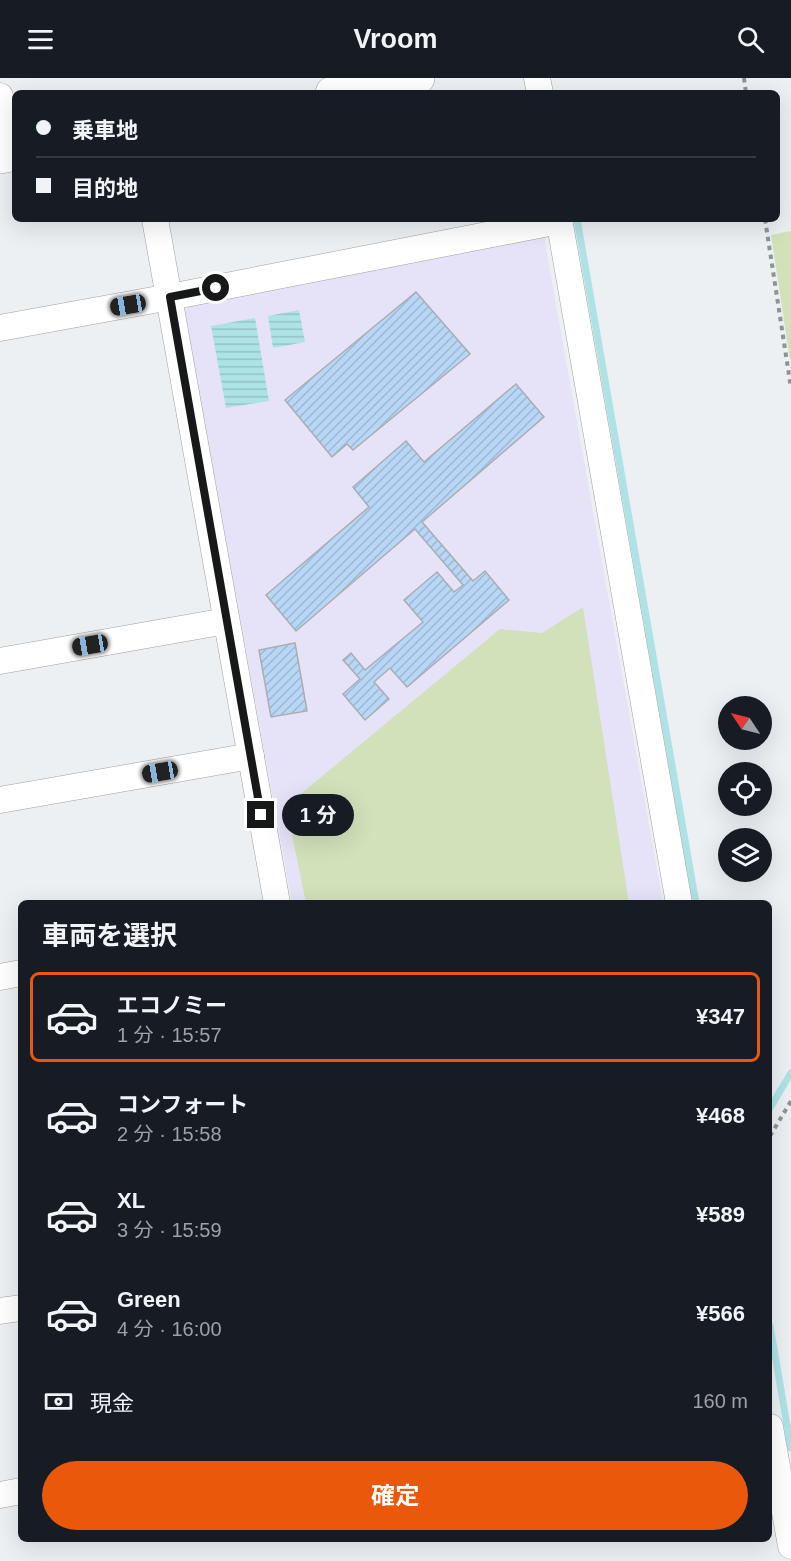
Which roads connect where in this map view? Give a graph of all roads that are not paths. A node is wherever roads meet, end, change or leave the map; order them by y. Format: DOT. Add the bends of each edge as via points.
graph roads {
  1 [pos="418,78"];
  2 [pos="349,90"];
  3 [pos="0,96"];
  4 [pos="8,156"];
  5 [pos="156,222"];
  6 [pos="549,222"];
  7 [pos="559,222"];
  8 [pos="170,297"];
  9 [pos="0,328"];
  10 [pos="226,621"];
  11 [pos="0,661"];
  12 [pos="251,756"];
  13 [pos="0,800"];
  14 [pos="276,900"];
  15 [pos="678,900"];
  16 [pos="18,974"];
  17 [pos="0,977"];
  18 [pos="18,1308"];
  19 [pos="0,1311"];
  20 [pos="772,1438"];
  21 [pos="18,1492"];
  22 [pos="0,1495"];
  23 [pos="791,1546"];
  1 -- 2 [label="street"];
  3 -- 4 [label="street"];
  5 -- 8 [label="street"];
  6 -- 8 [label="street"];
  7 -- 15 [label="street"];
  8 -- 9 [label="street"];
  8 -- 10 [label="street"];
  10 -- 11 [label="street"];
  10 -- 12 [label="street"];
  12 -- 13 [label="street"];
  12 -- 14 [label="street"];
  16 -- 17 [label="street"];
  18 -- 19 [label="street"];
  20 -- 23 [label="street"];
  21 -- 22 [label="street"];
}
